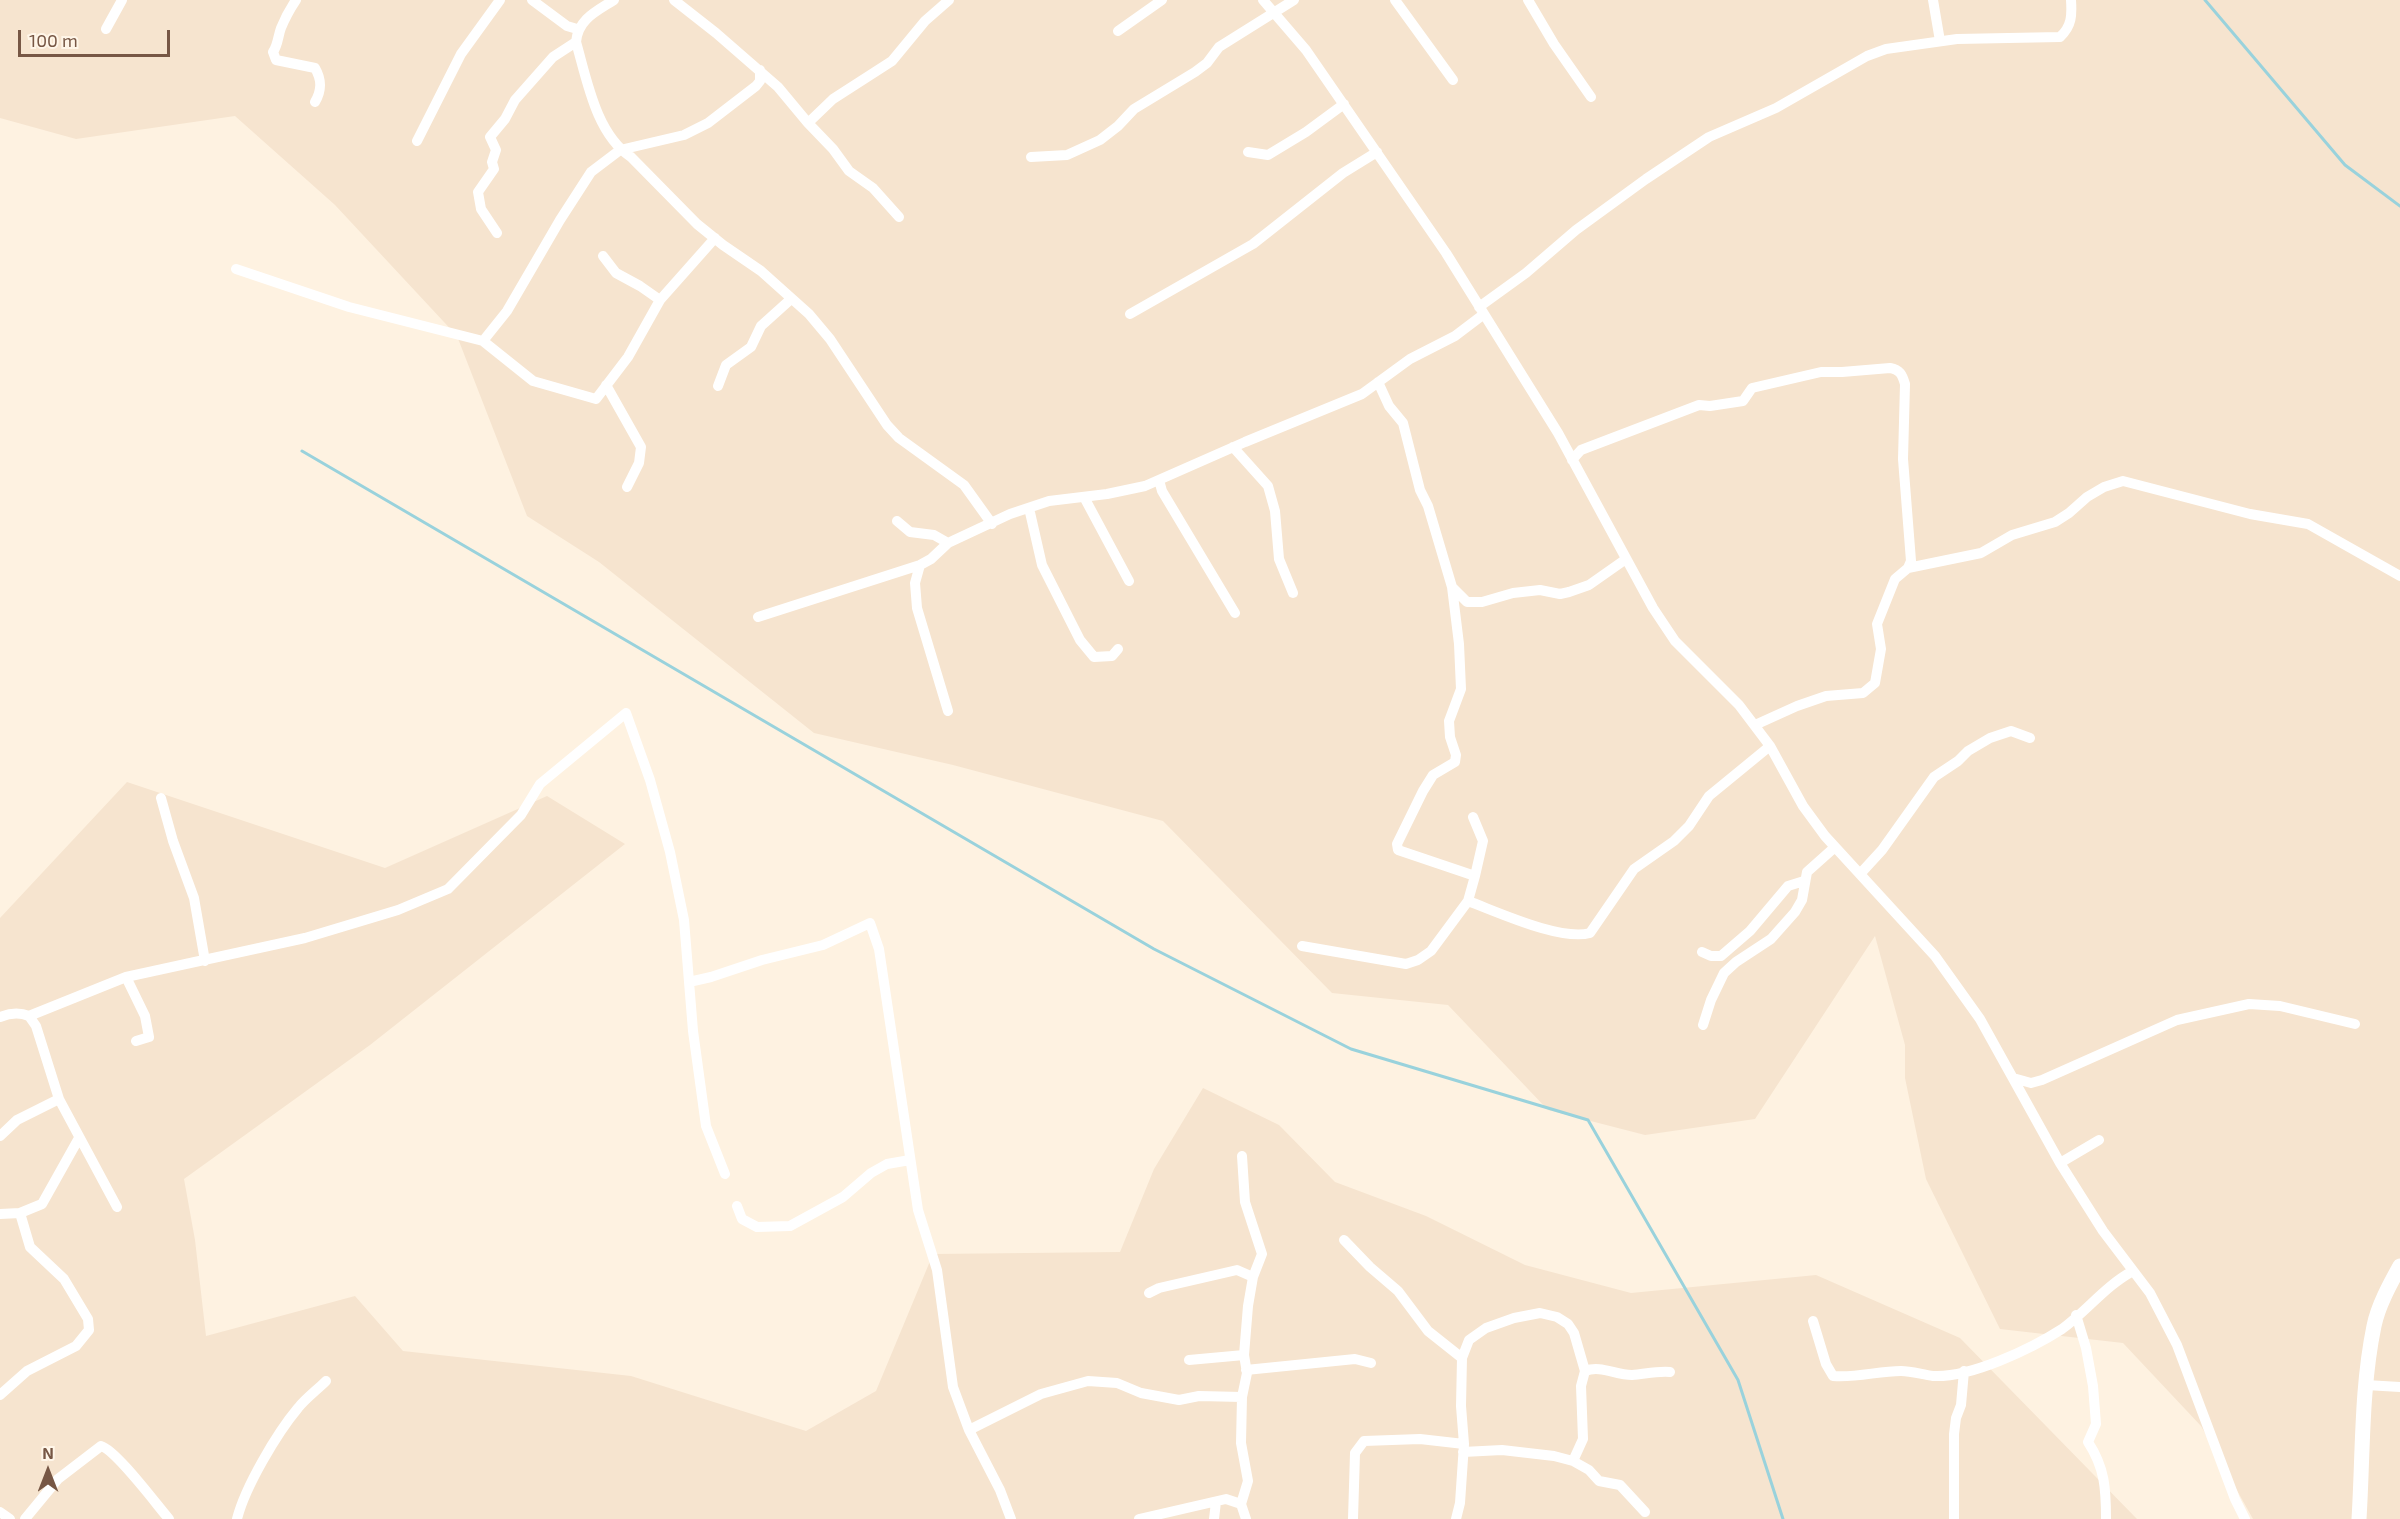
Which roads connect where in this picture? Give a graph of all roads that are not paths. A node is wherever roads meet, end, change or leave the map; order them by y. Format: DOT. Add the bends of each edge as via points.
graph roads {
  1 [pos="122,0"];
  2 [pos="296,0"];
  3 [pos="500,0"];
  4 [pos="532,0"];
  5 [pos="614,0"];
  6 [pos="674,0"];
  7 [pos="949,0"];
  8 [pos="1162,0"];
  9 [pos="1263,0"];
  10 [pos="1294,0"];
  11 [pos="1395,0"];
  12 [pos="1528,0"];
  13 [pos="1933,0"];
  14 [pos="2071,0"];
  15 [pos="1275,13"];
  16 [pos="106,28"];
  17 [pos="577,29"];
  18 [pos="1118,31"];
  19 [pos="1940,41"];
  20 [pos="576,42"];
  21 [pos="760,70"];
  22 [pos="1453,80"];
  23 [pos="1591,97"];
  24 [pos="315,102"];
  25 [pos="1344,104"];
  26 [pos="808,123"];
  27 [pos="417,141"];
  28 [pos="620,150"];
  29 [pos="1248,152"];
  30 [pos="1377,152"];
  31 [pos="1031,157"];
  32 [pos="899,217"];
  33 [pos="497,233"];
  34 [pos="715,238"];
  35 [pos="603,255"];
  36 [pos="236,269"];
  37 [pos="791,298"];
  38 [pos="660,300"];
  39 [pos="1482,311"];
  40 [pos="1130,314"];
  41 [pos="483,341"];
  42 [pos="1378,382"];
  43 [pos="606,385"];
  44 [pos="718,386"];
  45 [pos="1233,447"];
  46 [pos="1572,460"];
  47 [pos="1159,480"];
  48 [pos="627,487"];
  49 [pos="1084,497"];
  50 [pos="1029,508"];
  51 [pos="897,521"];
  52 [pos="992,524"];
  53 [pos="948,543"];
  54 [pos="1626,559"];
  55 [pos="920,566"];
  56 [pos="1908,568"];
  57 [pos="2400,576"];
  58 [pos="1129,581"];
  59 [pos="1452,587"];
  60 [pos="1293,593"];
  61 [pos="1235,613"];
  62 [pos="758,617"];
  63 [pos="1118,649"];
  64 [pos="948,711"];
  65 [pos="1755,725"];
  66 [pos="2030,738"];
  67 [pos="1770,746"];
  68 [pos="161,798"];
  69 [pos="1473,817"];
  70 [pos="1835,847"];
  71 [pos="1860,874"];
  72 [pos="1475,876"];
  73 [pos="1804,880"];
  74 [pos="1468,901"];
  75 [pos="1302,946"];
  76 [pos="1702,952"];
  77 [pos="205,961"];
  78 [pos="126,977"];
  79 [pos="689,982"];
  80 [pos="30,1016"];
  81 [pos="0,1017"];
  82 [pos="2355,1024"];
  83 [pos="1703,1025"];
  84 [pos="136,1041"];
  85 [pos="2013,1078"];
  86 [pos="58,1099"];
  87 [pos="0,1136"];
  88 [pos="79,1138"];
  89 [pos="2099,1140"];
  90 [pos="1242,1156"];
  91 [pos="910,1160"];
  92 [pos="2060,1163"];
  93 [pos="725,1174"];
  94 [pos="737,1206"];
  95 [pos="117,1207"];
  96 [pos="20,1213"];
  97 [pos="0,1214"];
  98 [pos="1344,1239"];
  99 [pos="2400,1266"];
  100 [pos="2133,1271"];
  101 [pos="1253,1277"];
  102 [pos="1149,1293"];
  103 [pos="2076,1316"];
  104 [pos="1813,1322"];
  105 [pos="1244,1355"];
  106 [pos="1462,1358"];
  107 [pos="1189,1360"];
  108 [pos="1371,1363"];
  109 [pos="1246,1370"];
  110 [pos="1585,1371"];
  111 [pos="1964,1371"];
  112 [pos="1670,1372"];
  113 [pos="326,1381"];
  114 [pos="2366,1385"];
  115 [pos="2400,1387"];
  116 [pos="2,1389"];
  117 [pos="1242,1397"];
  118 [pos="969,1430"];
  119 [pos="1464,1448"];
  120 [pos="1573,1461"];
  121 [pos="1216,1502"];
  122 [pos="1241,1504"];
  123 [pos="0,1512"];
  124 [pos="1645,1512"];
  125 [pos="10,1519"];
  126 [pos="25,1519"];
  127 [pos="169,1519"];
  128 [pos="237,1519"];
  129 [pos="1011,1519"];
  130 [pos="1139,1519"];
  131 [pos="1214,1519"];
  132 [pos="1246,1519"];
  133 [pos="1353,1519"];
  134 [pos="1456,1519"];
  135 [pos="1954,1519"];
  136 [pos="2106,1519"];
  137 [pos="2245,1519"];
  138 [pos="2359,1519"];
  1 -- 16 [label="street"];
  2 -- 24 [label="street" via="273,52 276,60 315,68 321,84"];
  3 -- 27 [label="street" via="461,54"];
  4 -- 17 [label="street"];
  5 -- 17 [label="street" via="586,18"];
  6 -- 21 [label="street"];
  7 -- 26 [label="street" via="925,21 892,62 833,99"];
  8 -- 18 [label="street"];
  9 -- 15 [label="street"];
  10 -- 15 [label="street"];
  11 -- 22 [label="street"];
  12 -- 23 [label="street"];
  13 -- 19 [label="street"];
  14 -- 19 [label="street" via="2070,25 2060,37"];
  15 -- 25 [label="street"];
  15 -- 31 [label="street" via="1219,47 1201,68 1134,110 1100,140 1067,155"];
  17 -- 20 [label="street"];
  19 -- 39 [label="street" via="1866,56 1776,108 1709,137 1585,224"];
  20 -- 28 [label="street" via="601,120"];
  20 -- 33 [label="street" via="554,57 515,100 490,137 496,150 494,169 477,192 481,209"];
  21 -- 26 [label="street"];
  21 -- 28 [label="street" via="756,86 708,123 684,135"];
  25 -- 29 [label="street" via="1268,155"];
  25 -- 30 [label="street"];
  26 -- 32 [label="street" via="849,171 873,188"];
  28 -- 34 [label="street"];
  28 -- 41 [label="street" via="591,172 507,311"];
  30 -- 39 [label="street"];
  30 -- 40 [label="street" via="1343,173 1253,244"];
  34 -- 37 [label="street"];
  34 -- 38 [label="street"];
  35 -- 38 [label="street" via="616,273"];
  36 -- 41 [label="street" via="349,307"];
  37 -- 44 [label="street" via="761,326 751,347 726,365"];
  37 -- 52 [label="street" via="830,339 887,425 964,485"];
  38 -- 43 [label="street" via="628,357"];
  39 -- 42 [label="street" via="1455,336 1410,359"];
  39 -- 46 [label="street"];
  41 -- 43 [label="street" via="533,381 596,399"];
  42 -- 45 [label="street" via="1362,393"];
  42 -- 59 [label="street" via="1389,406 1403,423"];
  43 -- 48 [label="street" via="641,447 639,463"];
  45 -- 47 [label="street"];
  45 -- 60 [label="street" via="1268,486 1275,511 1279,559"];
  46 -- 54 [label="street"];
  46 -- 56 [label="street" via="1581,450 1612,437 1699,405 1743,400 1752,388 1780,380 1821,372 1897,369 1905,384 1903,459 1911,561"];
  47 -- 49 [label="street"];
  47 -- 61 [label="street"];
  49 -- 50 [label="street"];
  49 -- 58 [label="street"];
  50 -- 52 [label="street"];
  50 -- 63 [label="street" via="1042,565 1080,640 1094,657 1112,656"];
  51 -- 53 [label="street" via="910,532 934,535"];
  52 -- 53 [label="street"];
  53 -- 55 [label="street"];
  54 -- 59 [label="street" via="1589,585 1560,594 1540,590 1467,602"];
  54 -- 65 [label="street" via="1675,641"];
  55 -- 62 [label="street"];
  55 -- 64 [label="street" via="915,583 917,608"];
  56 -- 57 [label="street" via="1981,553 2012,535 2055,522 2104,486 2123,482 2250,514 2308,524"];
  56 -- 65 [label="street" via="1895,579 1877,624 1881,649 1875,682 1863,693 1826,696"];
  59 -- 72 [label="street" via="1461,689 1449,721 1455,762 1433,775 1397,844 1398,850"];
  65 -- 67 [label="street"];
  66 -- 71 [label="street" via="2011,730 1990,738 1934,777"];
  67 -- 70 [label="street" via="1803,806"];
  67 -- 74 [label="street" via="1709,796 1674,841 1634,869 1590,933 1578,935 1544,928"];
  68 -- 77 [label="street" via="194,898"];
  69 -- 72 [label="street" via="1483,842"];
  70 -- 71 [label="street"];
  70 -- 73 [label="street" via="1807,872"];
  71 -- 85 [label="street" via="1935,956 1980,1019"];
  72 -- 74 [label="street"];
  73 -- 76 [label="street" via="1788,886 1750,931 1721,956"];
  73 -- 83 [label="street" via="1802,900 1795,912 1771,939 1724,973"];
  74 -- 75 [label="street" via="1431,951 1406,964"];
  77 -- 78 [label="street"];
  77 -- 79 [label="street" via="305,938 398,910 448,889 521,815 540,784 626,713 670,852 684,920"];
  78 -- 80 [label="street"];
  78 -- 84 [label="street" via="145,1016 149,1037"];
  79 -- 91 [label="street" via="823,945 870,923 879,949"];
  79 -- 93 [label="street" via="706,1126"];
  80 -- 81 [label="street" via="10,1013"];
  80 -- 86 [label="street"];
  82 -- 85 [label="street" via="2280,1006 2249,1004 2177,1020 2042,1080 2031,1083"];
  85 -- 92 [label="street"];
  86 -- 87 [label="street" via="17,1120"];
  86 -- 88 [label="street"];
  88 -- 95 [label="street"];
  88 -- 96 [label="street" via="42,1204"];
  89 -- 92 [label="street"];
  90 -- 101 [label="street" via="1245,1202 1262,1254"];
  91 -- 94 [label="street" via="887,1164 843,1197 790,1226 757,1227 742,1219"];
  91 -- 118 [label="street" via="918,1210 937,1270 953,1387"];
  92 -- 100 [label="street"];
  96 -- 97 [label="street"];
  96 -- 116 [label="street" via="30,1247 64,1279 88,1319 89,1330 76,1346 27,1371"];
  98 -- 106 [label="street" via="1398,1291 1428,1332"];
  99 -- 114 [label="main road" via="2374,1323"];
  100 -- 103 [label="street" via="2115,1281"];
  100 -- 137 [label="street" via="2150,1293 2177,1345"];
  101 -- 102 [label="street" via="1237,1270"];
  101 -- 105 [label="street"];
  103 -- 111 [label="street" via="2039,1342"];
  103 -- 136 [label="street" via="2093,1386 2096,1425 2088,1442 2100,1460"];
  104 -- 111 [label="street" via="1833,1376 1853,1378 1903,1371 1935,1376"];
  105 -- 107 [label="street"];
  105 -- 109 [label="street"];
  106 -- 110 [label="street" via="1469,1340 1486,1328 1540,1313 1568,1324"];
  106 -- 119 [label="street"];
  108 -- 109 [label="street" via="1355,1359"];
  109 -- 117 [label="street"];
  110 -- 112 [label="street" via="1594,1368 1632,1375"];
  110 -- 120 [label="street" via="1581,1386 1583,1439"];
  111 -- 135 [label="street" via="1954,1434"];
  113 -- 128 [label="street" via="299,1407 279,1436 241,1503"];
  114 -- 115 [label="street"];
  114 -- 138 [label="main road"];
  117 -- 118 [label="street" via="1199,1396 1179,1400 1141,1393 1117,1383 1088,1381 1041,1394"];
  117 -- 122 [label="street" via="1240,1443 1248,1481"];
  118 -- 129 [label="street"];
  119 -- 120 [label="street"];
  119 -- 133 [label="street" via="1420,1438 1364,1441 1354,1453"];
  119 -- 134 [label="street"];
  120 -- 124 [label="street" via="1599,1481 1620,1485"];
  121 -- 122 [label="street" via="1226,1499"];
  121 -- 130 [label="street"];
  121 -- 131 [label="street"];
  122 -- 132 [label="street"];
  123 -- 125 [label="street"];
  126 -- 127 [label="street" via="58,1479 101,1446 119,1460"];
}
